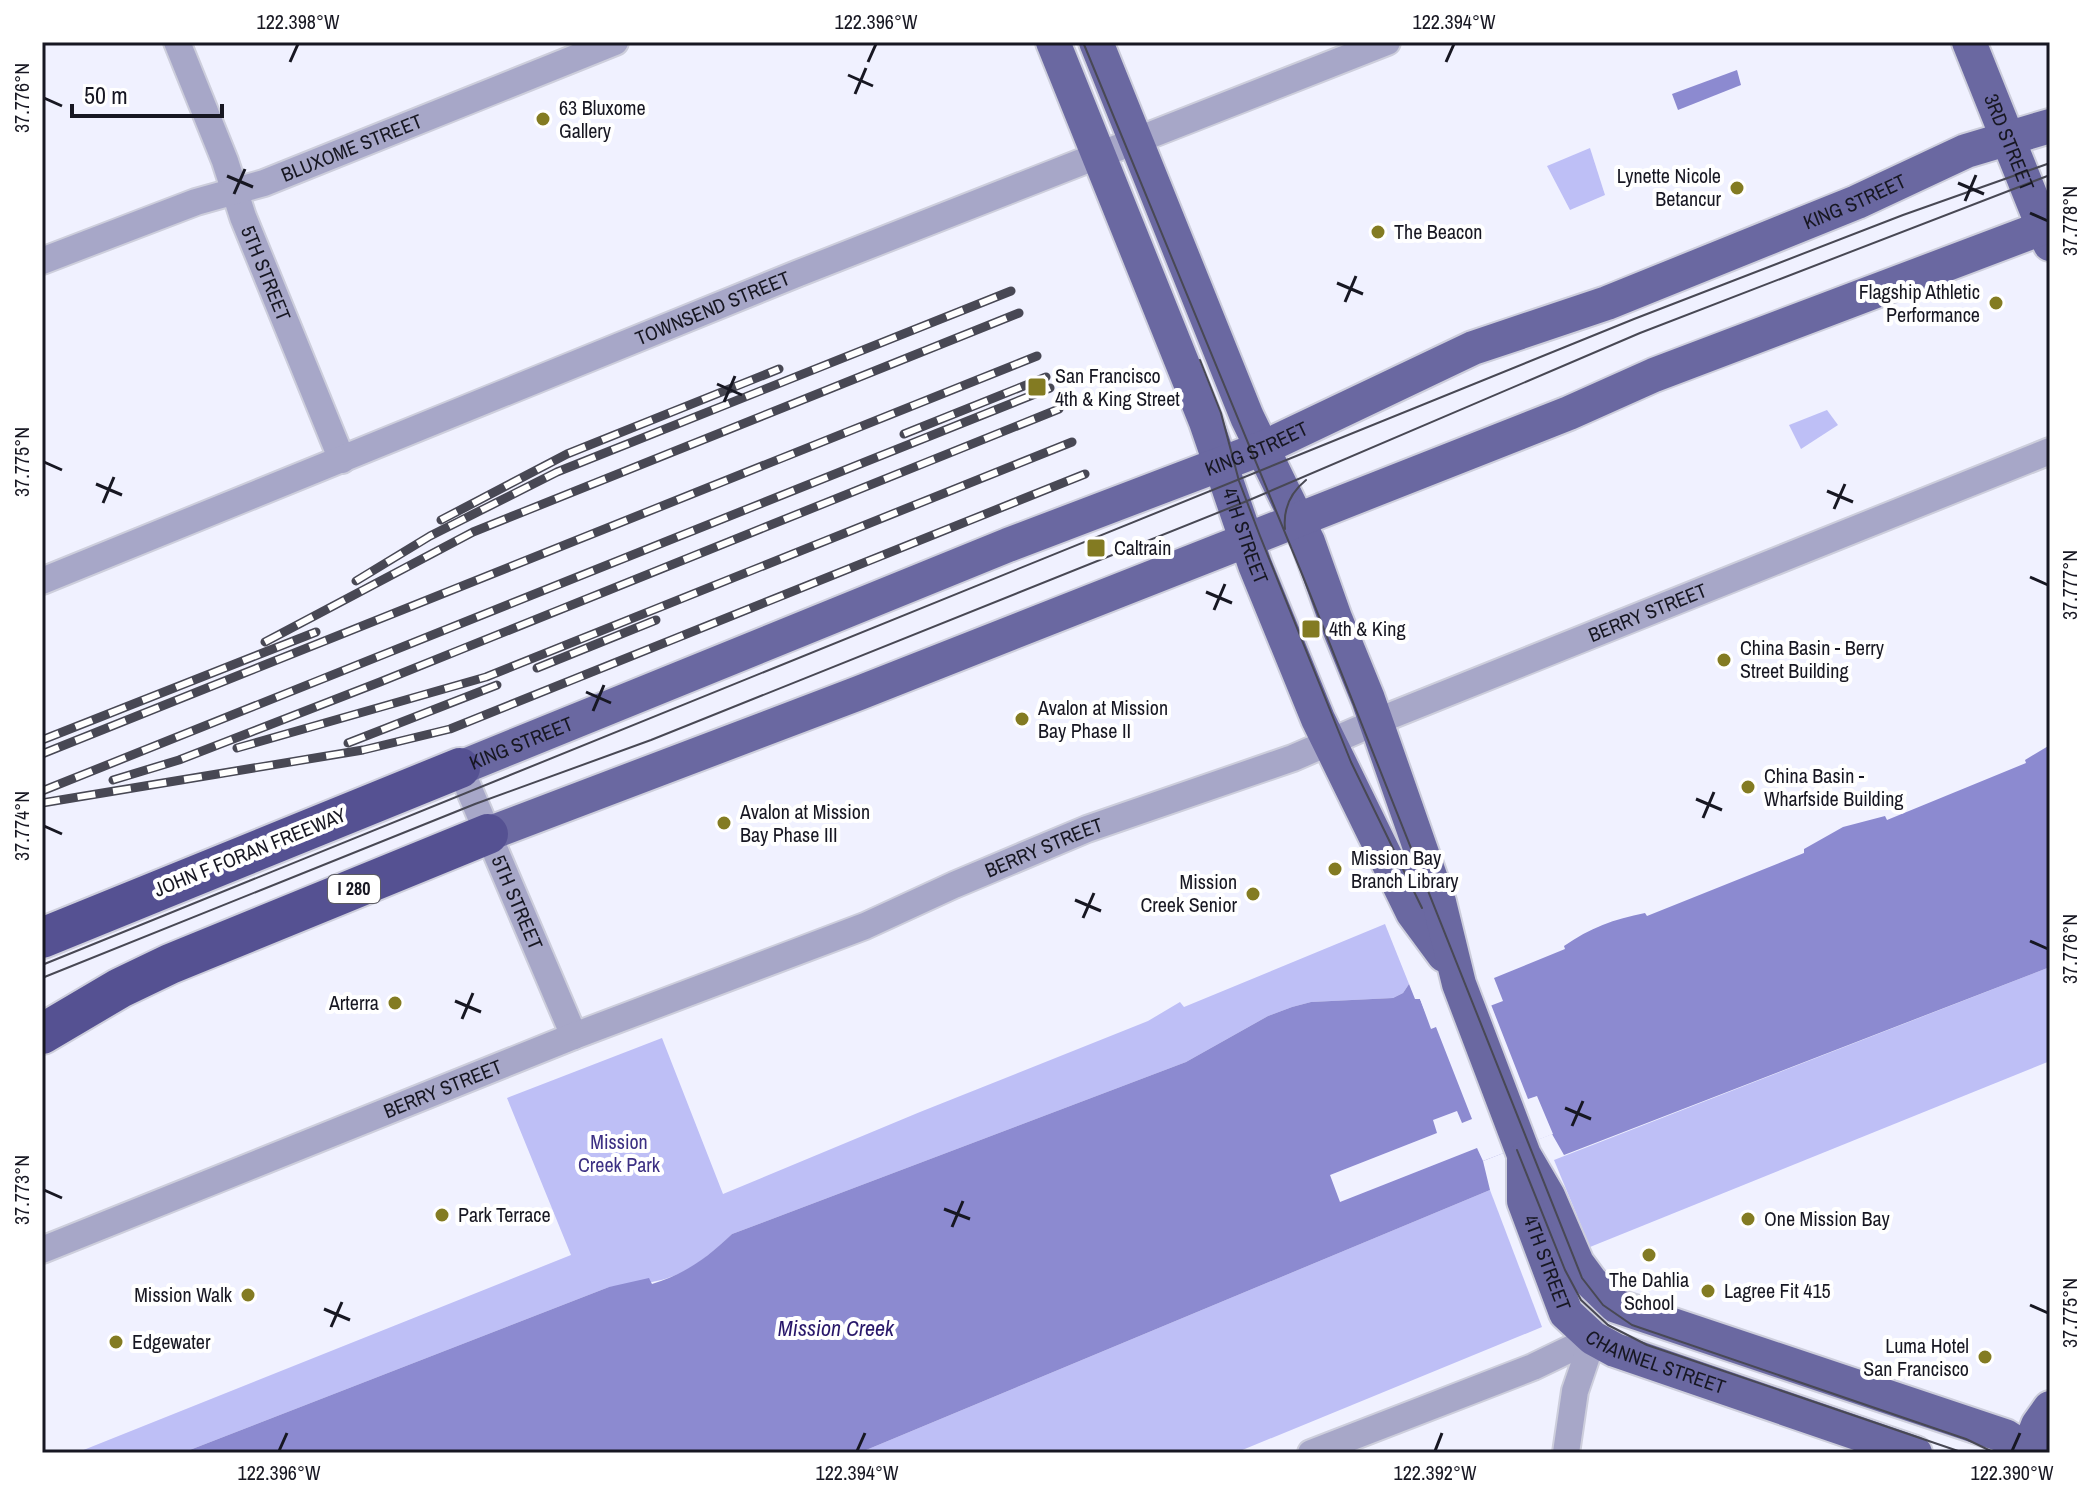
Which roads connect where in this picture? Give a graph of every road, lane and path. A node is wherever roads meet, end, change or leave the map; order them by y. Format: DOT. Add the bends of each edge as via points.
graph roads {
  1 [pos="177,42"];
  2 [pos="615,42"];
  3 [pos="1053,42"];
  4 [pos="1096,42"];
  5 [pos="1387,42"];
  6 [pos="1969,42"];
  7 [pos="2050,126"];
  8 [pos="2007,139"];
  9 [pos="1135,141"];
  10 [pos="1098,155"];
  11 [pos="235,191"];
  12 [pos="2048,232"];
  13 [pos="42,261"];
  14 [pos="1263,448"];
  15 [pos="2050,451"];
  16 [pos="342,460"];
  17 [pos="1221,464"];
  18 [pos="1300,520"];
  19 [pos="1247,541"];
  20 [pos="42,581"];
  21 [pos="1376,722"];
  22 [pos="1330,742"];
  23 [pos="460,768"];
  24 [pos="488,834"];
  25 [pos="42,938"];
  26 [pos="1456,977"];
  27 [pos="42,1034"];
  28 [pos="574,1036"];
  29 [pos="1523,1150"];
  30 [pos="42,1250"];
  31 [pos="1616,1306"];
  32 [pos="1593,1338"];
  33 [pos="2050,1408"];
  34 [pos="2029,1452"];
  35 [pos="1311,1453"];
  36 [pos="1566,1453"];
  37 [pos="1915,1453"];
  1 -- 11 [label="street, 5TH STREET"];
  2 -- 11 [label="street, BLUXOME STREET"];
  3 -- 10 [label="main road, 4TH STREET"];
  4 -- 9 [label="main road, 4TH STREET"];
  5 -- 9 [label="street, TOWNSEND STREET"];
  6 -- 8 [label="main road, 3RD STREET"];
  7 -- 8 [label="main road, KING STREET"];
  8 -- 12 [label="main road, 3RD STREET"];
  8 -- 14 [label="main road, KING STREET" via="1966,151 1857,202 1607,303 1473,348"];
  9 -- 10 [label="street, TOWNSEND STREET"];
  9 -- 14 [label="main road, 4TH STREET"];
  10 -- 16 [label="street, TOWNSEND STREET"];
  10 -- 17 [label="main road, 4TH STREET"];
  11 -- 13 [label="street, BLUXOME STREET"];
  11 -- 16 [label="street, 5TH STREET"];
  12 -- 18 [label="main road" via="1654,375"];
  14 -- 17 [label="main road, KING STREET"];
  14 -- 18 [label="main road, 4TH STREET"];
  15 -- 21 [label="street, BERRY STREET"];
  16 -- 20 [label="street, TOWNSEND STREET"];
  17 -- 19 [label="main road, 4TH STREET"];
  17 -- 23 [label="main road, KING STREET"];
  18 -- 19 [label="main road"];
  18 -- 21 [label="main road, 4TH STREET"];
  19 -- 22 [label="main road, 4TH STREET"];
  19 -- 24 [label="main road"];
  21 -- 22 [label="street, BERRY STREET"];
  21 -- 26 [label="main road, 4TH STREET" via="1439,902"];
  22 -- 26 [label="main road, 4TH STREET" via="1413,913"];
  22 -- 28 [label="street, BERRY STREET" via="1087,829 865,926"];
  23 -- 24 [label="street, 5TH STREET"];
  23 -- 25 [label="highway, JOHN F FORAN FREEWAY"];
  24 -- 27 [label="highway, I 280" via="220,943 120,988"];
  24 -- 28 [label="street, 5TH STREET"];
  26 -- 29 [label="main road, 4TH STREET"];
  28 -- 30 [label="street, BERRY STREET"];
  29 -- 31 [label="main road, 4TH STREET" via="1577,1263"];
  29 -- 32 [label="main road, 4TH STREET" via="1524,1201 1566,1313"];
  31 -- 32 [label="main road"];
  31 -- 34 [label="main road" via="2005,1436"];
  32 -- 35 [label="street, CHANNEL STREET" via="1533,1367"];
  32 -- 36 [label="street" via="1575,1391"];
  32 -- 37 [label="main road, CHANNEL STREET"];
  33 -- 34 [label="main road"];
}
